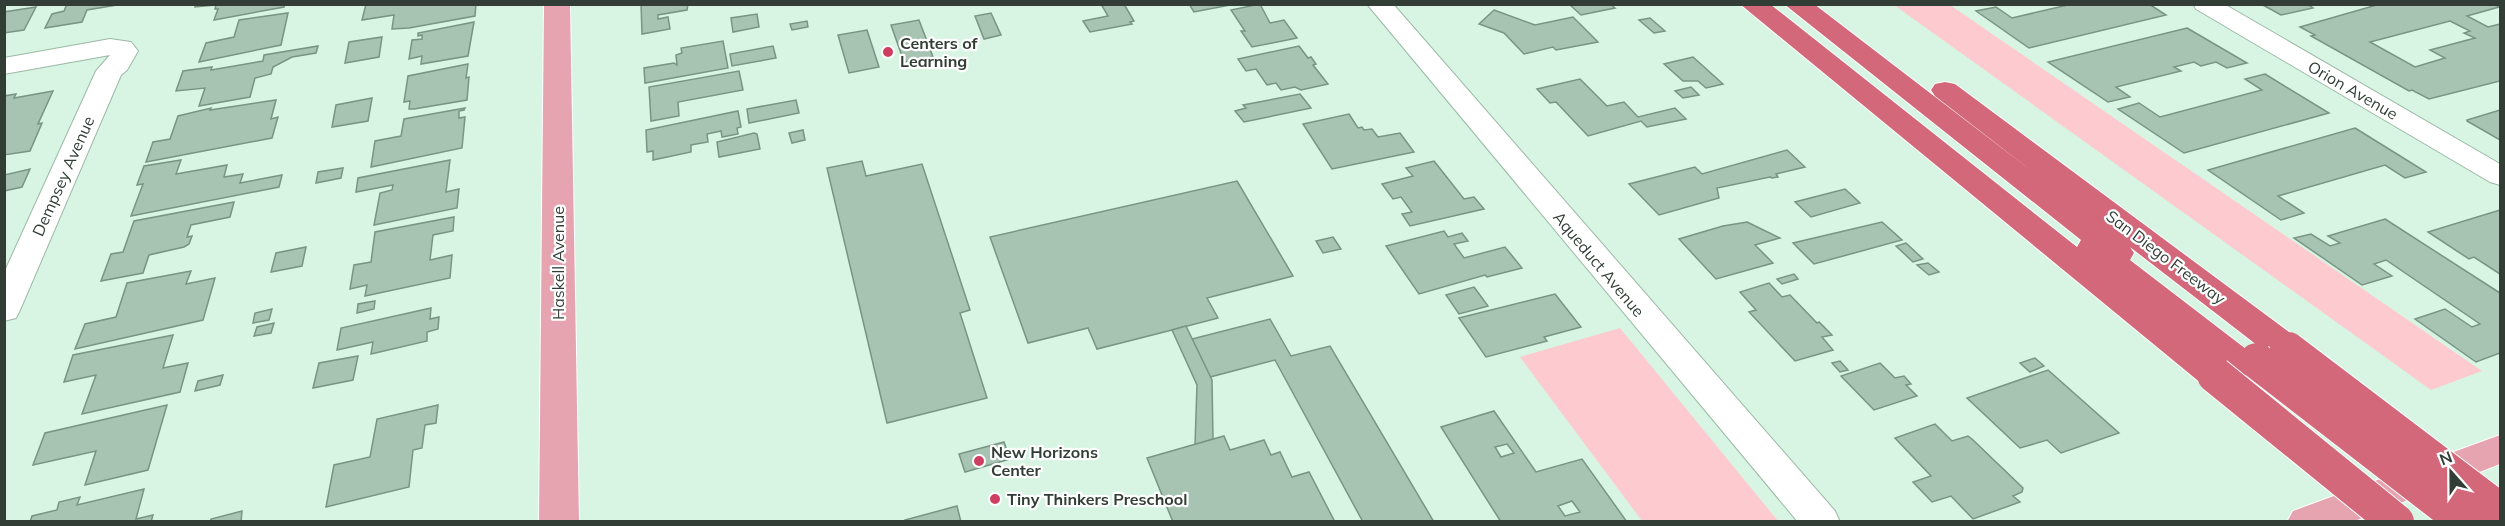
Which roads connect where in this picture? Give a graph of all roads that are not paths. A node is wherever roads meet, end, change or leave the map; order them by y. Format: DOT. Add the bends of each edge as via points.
graph roads {
  1 [pos="557,4"];
  2 [pos="1379,4"];
  3 [pos="1753,4"];
  4 [pos="1781,4"];
  5 [pos="1797,4"];
  6 [pos="1831,4"];
  7 [pos="2205,4"];
  8 [pos="4,66"];
  9 [pos="2500,176"];
  10 [pos="6,303"];
  11 [pos="2251,363"];
  12 [pos="2500,449"];
  13 [pos="2500,511"];
  14 [pos="559,522"];
  15 [pos="1821,522"];
  16 [pos="2307,522"];
  17 [pos="2396,522"];
  18 [pos="2441,522"];
  19 [pos="2466,522"];
  1 -- 14 [label="main road, Haskell Avenue"];
  2 -- 15 [label="street, Aqueduct Avenue"];
  3 -- 11 [label="highway, San Diego Freeway"];
  4 -- 11 [label="highway"];
  5 -- 11 [label="highway"];
  6 -- 11 [label="highway, San Diego Freeway"];
  7 -- 9 [label="street, Orion Avenue"];
  8 -- 10 [label="street, Dempsey Avenue" via="110,46 125,51 109,71"];
  11 -- 13 [label="highway, San Diego Freeway, bridge"];
  11 -- 17 [label="highway, San Diego Freeway, bridge"];
  11 -- 18 [label="highway"];
  11 -- 19 [label="highway, bridge"];
  12 -- 16 [label="main road"];
}
